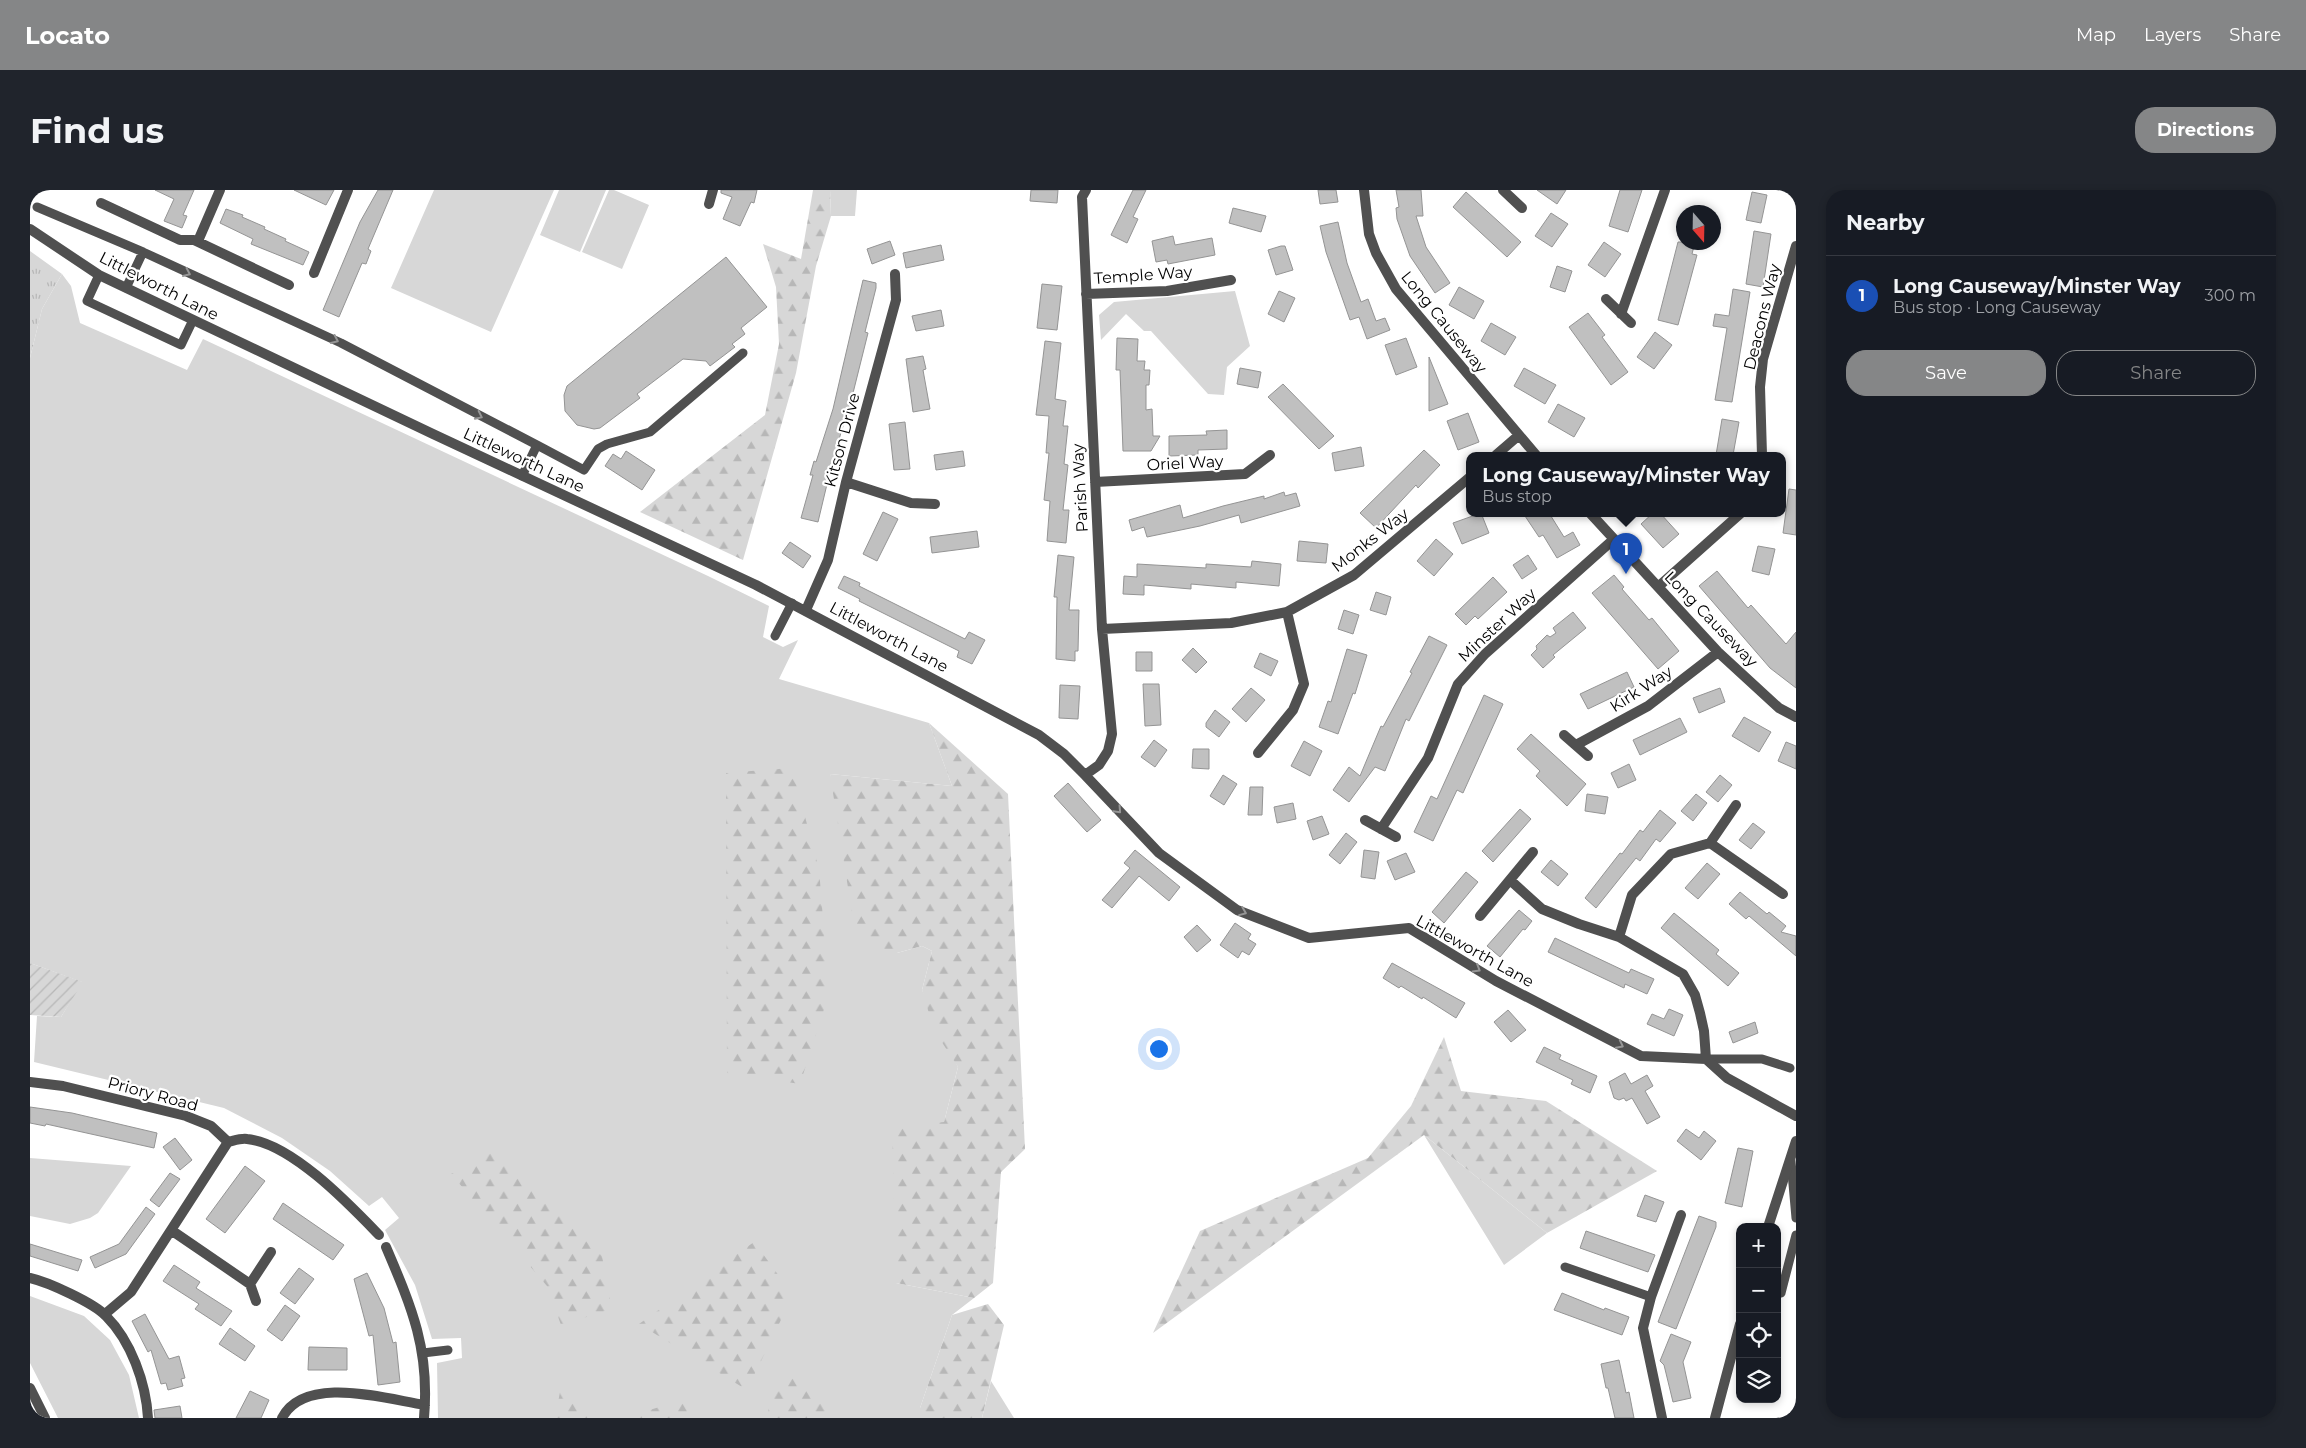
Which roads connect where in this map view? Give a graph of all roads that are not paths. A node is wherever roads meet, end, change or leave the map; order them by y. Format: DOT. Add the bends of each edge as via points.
graph roads {
  1 [pos="220,190"];
  2 [pos="348,190"];
  3 [pos="713,190"];
  4 [pos="1086,190"];
  5 [pos="1364,190"];
  6 [pos="1502,190"];
  7 [pos="1665,190"];
  8 [pos="1792,190"];
  9 [pos="1796,193"];
  10 [pos="1511,194"];
  11 [pos="101,203"];
  12 [pos="709,204"];
  13 [pos="37,206"];
  14 [pos="1522,208"];
  15 [pos="30,230"];
  16 [pos="198,241"];
  17 [pos="1796,246"];
  18 [pos="143,252"];
  19 [pos="314,273"];
  20 [pos="895,274"];
  21 [pos="99,275"];
  22 [pos="1232,280"];
  23 [pos="289,285"];
  24 [pos="126,288"];
  25 [pos="1086,294"];
  26 [pos="1606,299"];
  27 [pos="1621,314"];
  28 [pos="193,320"];
  29 [pos="1631,323"];
  30 [pos="743,353"];
  31 [pos="1518,436"];
  32 [pos="537,445"];
  33 [pos="1499,452"];
  34 [pos="1533,452"];
  35 [pos="1762,452"];
  36 [pos="1270,455"];
  37 [pos="522,476"];
  38 [pos="1466,480"];
  39 [pos="846,482"];
  40 [pos="1095,482"];
  41 [pos="935,504"];
  42 [pos="1594,517"];
  43 [pos="1737,517"];
  44 [pos="1614,539"];
  45 [pos="1659,586"];
  46 [pos="792,603"];
  47 [pos="806,610"];
  48 [pos="1287,612"];
  49 [pos="1102,629"];
  50 [pos="775,636"];
  51 [pos="1718,652"];
  52 [pos="1796,717"];
  53 [pos="1564,735"];
  54 [pos="1576,745"];
  55 [pos="1258,753"];
  56 [pos="1588,756"];
  57 [pos="1085,775"];
  58 [pos="1736,804"];
  59 [pos="1365,820"];
  60 [pos="1381,829"];
  61 [pos="1396,837"];
  62 [pos="1710,843"];
  63 [pos="1534,852"];
  64 [pos="1510,880"];
  65 [pos="1783,894"];
  66 [pos="1480,916"];
  67 [pos="1619,937"];
  68 [pos="1706,1059"];
  69 [pos="1790,1068"];
  70 [pos="30,1082"];
  71 [pos="1796,1116"];
  72 [pos="1796,1141"];
  73 [pos="228,1142"];
  74 [pos="1790,1156"];
  75 [pos="1681,1215"];
  76 [pos="1796,1218"];
  77 [pos="1769,1223"];
  78 [pos="170,1230"];
  79 [pos="378,1235"];
  80 [pos="1796,1235"];
  81 [pos="386,1247"];
  82 [pos="271,1252"];
  83 [pos="1565,1267"];
  84 [pos="30,1278"];
  85 [pos="250,1284"];
  86 [pos="1781,1294"];
  87 [pos="1651,1297"];
  88 [pos="256,1301"];
  89 [pos="105,1314"];
  90 [pos="1736,1339"];
  91 [pos="448,1350"];
  92 [pos="423,1353"];
  93 [pos="30,1388"];
  94 [pos="425,1405"];
  95 [pos="46,1418"];
  96 [pos="148,1418"];
  97 [pos="282,1418"];
  98 [pos="424,1418"];
  99 [pos="1662,1418"];
  100 [pos="1715,1418"];
  1 -- 16 [label="street"];
  2 -- 19 [label="street"];
  3 -- 12 [label="street"];
  4 -- 25 [label="street, Parish Way" via="1082,197"];
  5 -- 31 [label="street, Long Causeway" via="1369,234 1385,272"];
  6 -- 10 [label="street"];
  7 -- 27 [label="street"];
  8 -- 9 [label="street"];
  10 -- 14 [label="street"];
  11 -- 16 [label="street" via="180,240"];
  13 -- 18 [label="lane"];
  15 -- 21 [label="street, Littleworth Lane"];
  16 -- 23 [label="street"];
  17 -- 35 [label="street, Deacons Way" via="1763,359 1760,387"];
  18 -- 24 [label="lane"];
  18 -- 32 [label="lane, one-way" via="341,343"];
  20 -- 39 [label="street, Kitson Drive" via="896,300"];
  21 -- 24 [label="street, Littleworth Lane"];
  21 -- 28 [label="lane" via="87,301 95,305 181,346"];
  22 -- 25 [label="street, Temple Way" via="1167,291"];
  24 -- 28 [label="street, Littleworth Lane"];
  25 -- 40 [label="street, Parish Way"];
  26 -- 27 [label="street"];
  27 -- 29 [label="street"];
  28 -- 37 [label="street, Littleworth Lane"];
  30 -- 32 [label="lane" via="650,432 598,449 584,470"];
  31 -- 33 [label="street"];
  31 -- 34 [label="street, Long Causeway"];
  32 -- 37 [label="lane"];
  36 -- 40 [label="street, Oriel Way" via="1245,474"];
  37 -- 46 [label="street, Littleworth Lane"];
  38 -- 48 [label="street, Monks Way" via="1354,575"];
  39 -- 41 [label="street" via="911,503"];
  39 -- 47 [label="street, Kitson Drive" via="828,560"];
  40 -- 49 [label="street, Parish Way"];
  42 -- 44 [label="street, Long Causeway"];
  43 -- 45 [label="street"];
  44 -- 45 [label="street, Long Causeway"];
  44 -- 60 [label="street, Minster Way" via="1485,654 1458,684 1428,758"];
  45 -- 51 [label="street, Long Causeway"];
  46 -- 47 [label="street, Littleworth Lane"];
  46 -- 50 [label="lane"];
  47 -- 57 [label="street, Littleworth Lane" via="1039,735"];
  48 -- 49 [label="street, Monks Way" via="1231,623"];
  48 -- 55 [label="street" via="1304,684 1293,710"];
  49 -- 57 [label="street, Parish Way" via="1112,734 1108,751"];
  51 -- 52 [label="street, Long Causeway" via="1778,708"];
  51 -- 54 [label="street, Kirk Way" via="1648,706"];
  53 -- 54 [label="street"];
  54 -- 56 [label="street"];
  57 -- 68 [label="street, Littleworth Lane, one-way" via="1159,853 1237,910 1309,938 1409,928 1496,981 1641,1056"];
  58 -- 62 [label="street"];
  59 -- 60 [label="street"];
  60 -- 61 [label="street"];
  62 -- 65 [label="street"];
  62 -- 67 [label="street" via="1671,854 1632,895"];
  63 -- 64 [label="street"];
  64 -- 66 [label="street"];
  64 -- 67 [label="street" via="1542,910"];
  67 -- 68 [label="street" via="1683,974 1689,982 1704,1031"];
  68 -- 69 [label="lane, Littleworth Lane" via="1762,1059"];
  68 -- 71 [label="street" via="1727,1078"];
  70 -- 73 [label="street, Priory Road" via="63,1086 186,1116 211,1126"];
  72 -- 74 [label="street"];
  73 -- 78 [label="street"];
  73 -- 79 [label="street" via="245,1139 264,1143 288,1156 340,1195"];
  74 -- 76 [label="lane"];
  74 -- 77 [label="street"];
  75 -- 87 [label="street"];
  78 -- 85 [label="street"];
  78 -- 89 [label="street" via="131,1292"];
  80 -- 86 [label="lane"];
  81 -- 92 [label="street" via="411,1305"];
  82 -- 85 [label="street"];
  83 -- 87 [label="lane"];
  84 -- 89 [label="street" via="66,1292"];
  85 -- 88 [label="street"];
  87 -- 99 [label="street" via="1643,1328 1644,1341"];
  89 -- 96 [label="street" via="131,1353 142,1380"];
  90 -- 100 [label="street"];
  91 -- 92 [label="lane"];
  92 -- 94 [label="street"];
  93 -- 95 [label="street"];
  94 -- 97 [label="street" via="327,1392 296,1402"];
  94 -- 98 [label="street"];
}
